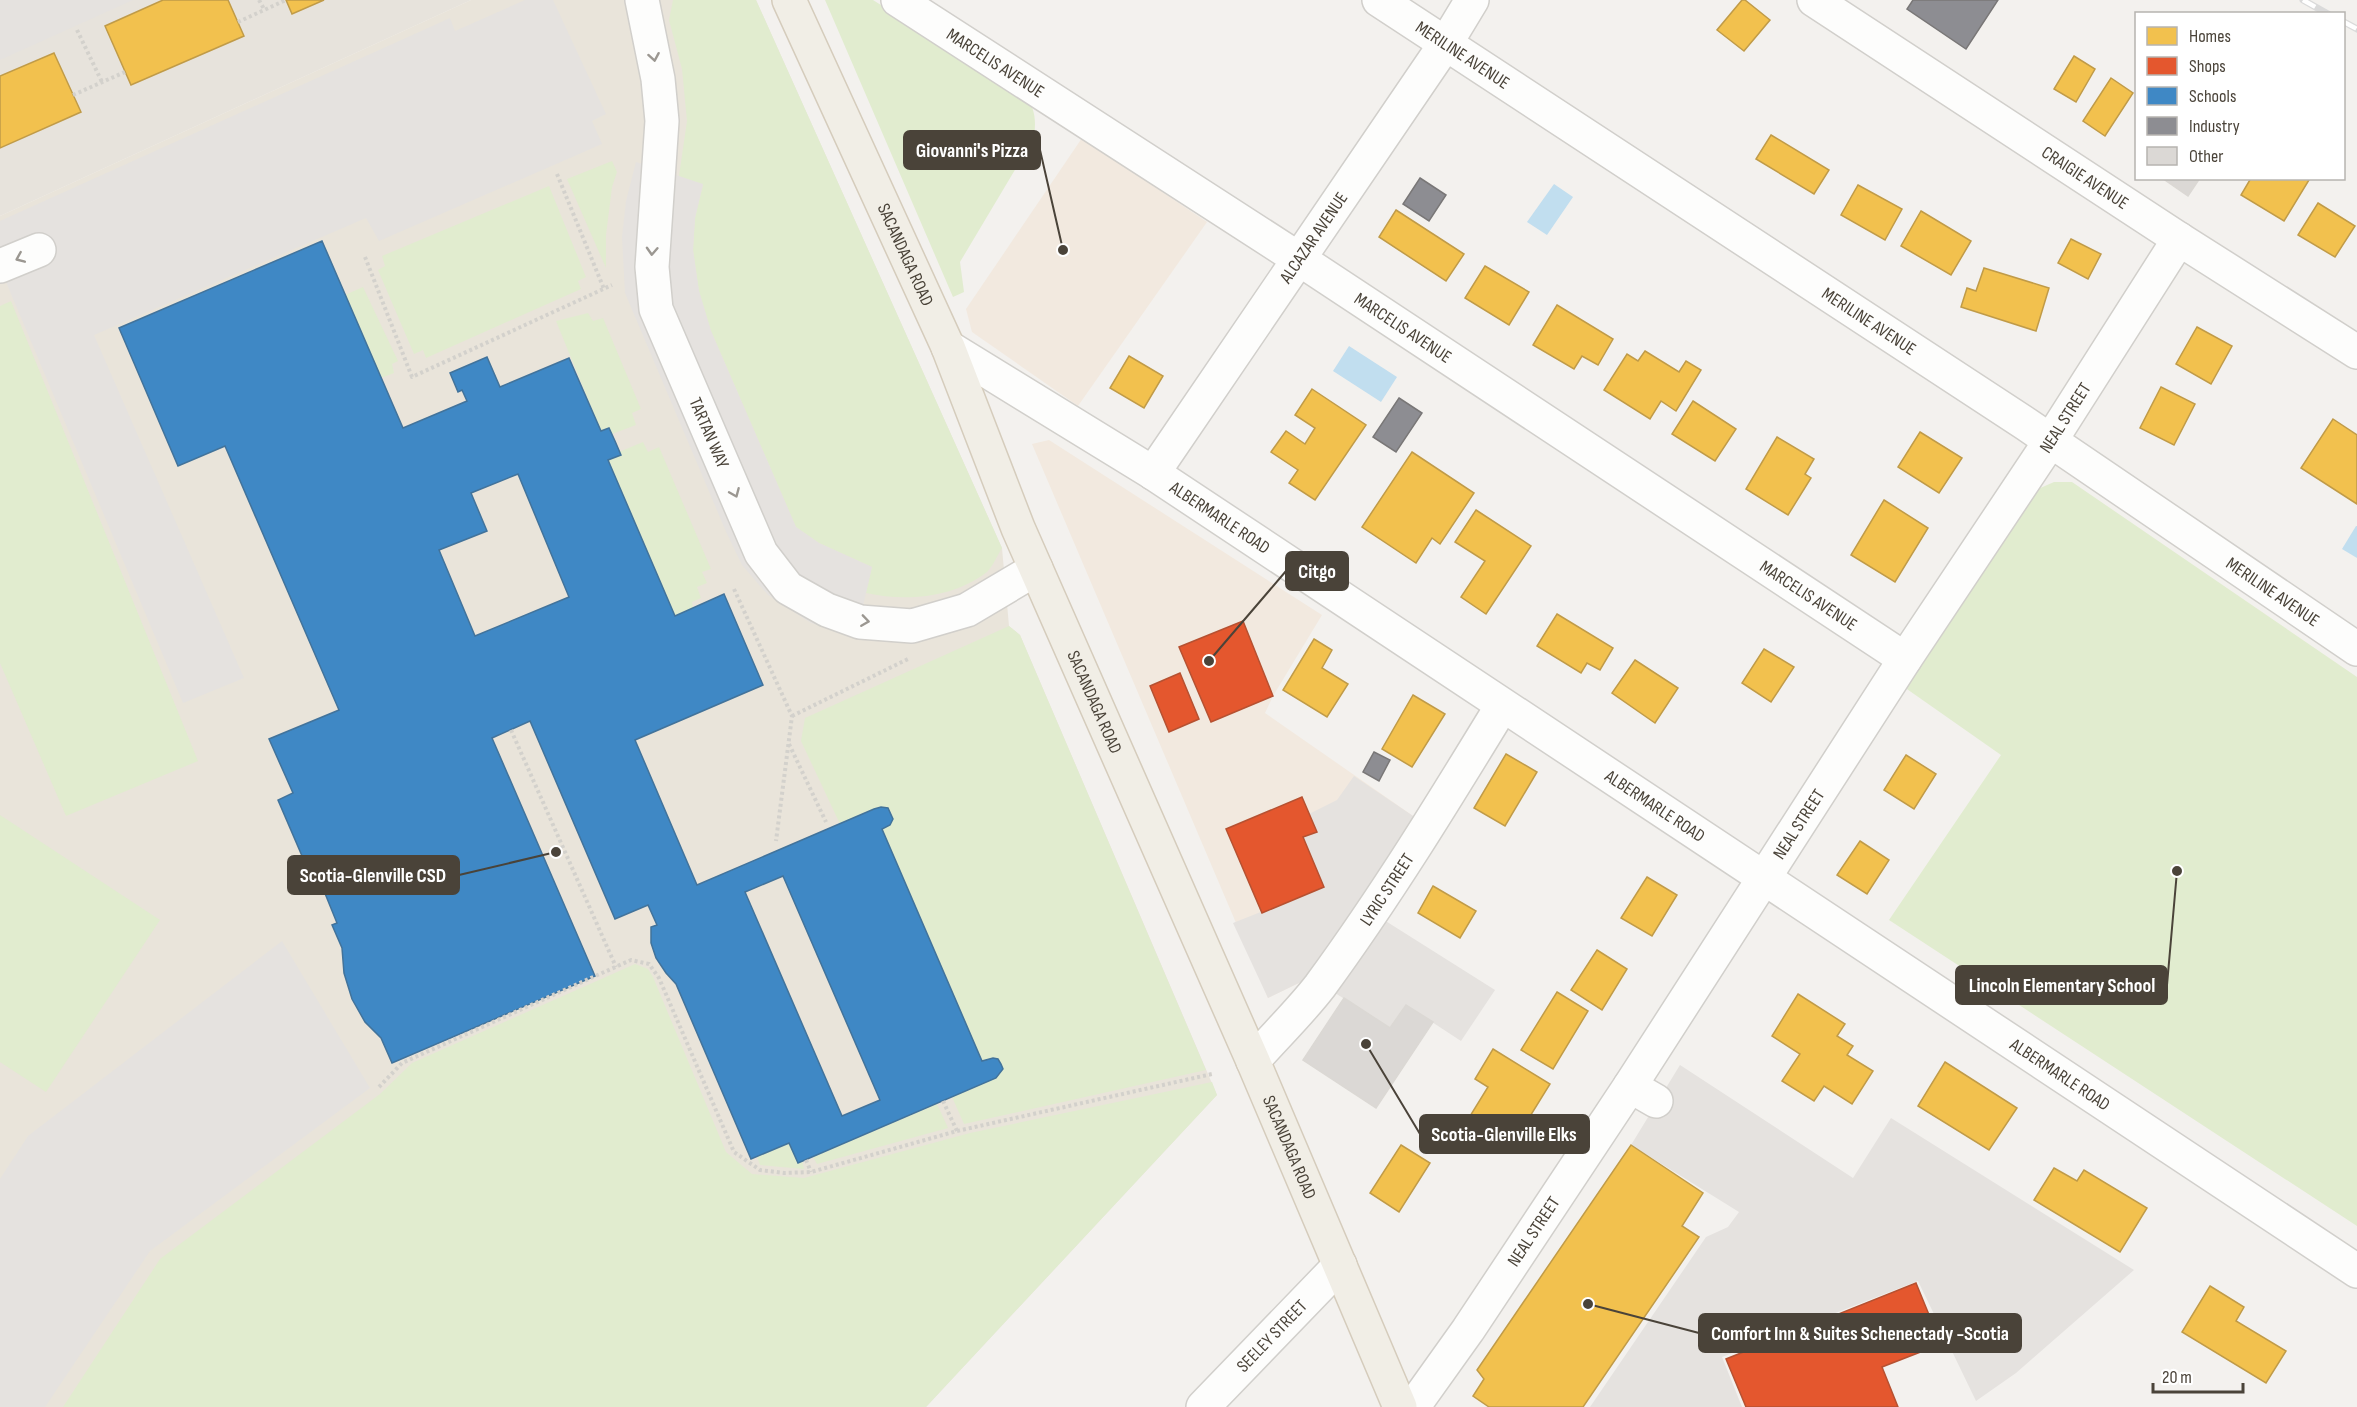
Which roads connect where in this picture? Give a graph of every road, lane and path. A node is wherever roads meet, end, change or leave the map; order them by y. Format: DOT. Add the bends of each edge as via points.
graph roads {
  1 [pos="260,0"];
  2 [pos="286,0"];
  3 [pos="642,0"];
  4 [pos="789,0"];
  5 [pos="898,0"];
  6 [pos="1379,0"];
  7 [pos="1472,0"];
  8 [pos="1814,0"];
  9 [pos="264,9"];
  10 [pos="238,22"];
  11 [pos="77,30"];
  12 [pos="1446,43"];
  13 [pos="125,72"];
  14 [pos="102,82"];
  15 [pos="73,95"];
  16 [pos="556,174"];
  17 [pos="2179,239"];
  18 [pos="39,250"];
  19 [pos="365,257"];
  20 [pos="1299,259"];
  21 [pos="0,266"];
  22 [pos="612,285"];
  23 [pos="603,289"];
  24 [pos="948,347"];
  25 [pos="2357,352"];
  26 [pos="2051,440"];
  27 [pos="1153,473"];
  28 [pos="1036,569"];
  29 [pos="734,589"];
  30 [pos="2357,649"];
  31 [pos="912,657"];
  32 [pos="1905,659"];
  33 [pos="1502,706"];
  34 [pos="792,716"];
  35 [pos="511,730"];
  36 [pos="789,743"];
  37 [pos="826,822"];
  38 [pos="776,841"];
  39 [pos="1763,876"];
  40 [pos="616,967"];
  41 [pos="1253,1061"];
  42 [pos="1212,1074"];
  43 [pos="379,1087"];
  44 [pos="943,1101"];
  45 [pos="957,1131"];
  46 [pos="806,1160"];
  47 [pos="811,1172"];
  48 [pos="1340,1265"];
  49 [pos="2357,1271"];
  50 [pos="1203,1407"];
  51 [pos="1400,1407"];
  52 [pos="1413,1407"];
  1 -- 9 [label="path"];
  2 -- 9 [label="path"];
  3 -- 28 [label="street, TARTAN WAY, one-way" via="662,121 652,267 656,309 761,553 788,588 827,609 860,622 912,626 967,610"];
  4 -- 24 [label="main road, SACANDAGA ROAD"];
  5 -- 20 [label="street, MARCELIS AVENUE"];
  6 -- 12 [label="street, MERILINE AVENUE"];
  7 -- 12 [label="street, ALCAZAR AVENUE"];
  8 -- 17 [label="street, CRAIGIE AVENUE"];
  9 -- 10 [label="path"];
  11 -- 14 [label="path"];
  12 -- 20 [label="street, ALCAZAR AVENUE"];
  12 -- 26 [label="street, MERILINE AVENUE"];
  13 -- 14 [label="path"];
  14 -- 15 [label="path"];
  16 -- 23 [label="path"];
  17 -- 25 [label="street, CRAIGIE AVENUE"];
  17 -- 26 [label="street, NEAL STREET"];
  18 -- 21 [label="street, one-way"];
  19 -- 23 [label="path" via="412,377"];
  20 -- 27 [label="street, ALCAZAR AVENUE"];
  20 -- 32 [label="street, MARCELIS AVENUE"];
  22 -- 23 [label="path"];
  24 -- 27 [label="street, ALBERMARLE ROAD"];
  24 -- 28 [label="main road, SACANDAGA ROAD"];
  26 -- 30 [label="street, MERILINE AVENUE"];
  26 -- 32 [label="street, NEAL STREET"];
  27 -- 33 [label="street, ALBERMARLE ROAD"];
  28 -- 41 [label="main road, SACANDAGA ROAD"];
  29 -- 34 [label="path"];
  31 -- 34 [label="path"];
  32 -- 39 [label="street, NEAL STREET"];
  33 -- 39 [label="street, ALBERMARLE ROAD"];
  33 -- 41 [label="street, LYRIC STREET" via="1432,821 1318,988"];
  34 -- 36 [label="path"];
  35 -- 40 [label="path"];
  36 -- 37 [label="path"];
  36 -- 38 [label="path"];
  39 -- 49 [label="street, ALBERMARLE ROAD"];
  39 -- 52 [label="street, NEAL STREET" via="1643,1094"];
  40 -- 43 [label="path" via="402,1063"];
  40 -- 47 [label="path" via="631,960 649,964 659,978 734,1152 760,1170"];
  41 -- 48 [label="main road, SACANDAGA ROAD"];
  42 -- 45 [label="path"];
  44 -- 45 [label="path"];
  45 -- 47 [label="path"];
  46 -- 47 [label="path"];
  48 -- 50 [label="street, SEELEY STREET"];
  48 -- 51 [label="main road, SACANDAGA ROAD"];
}
